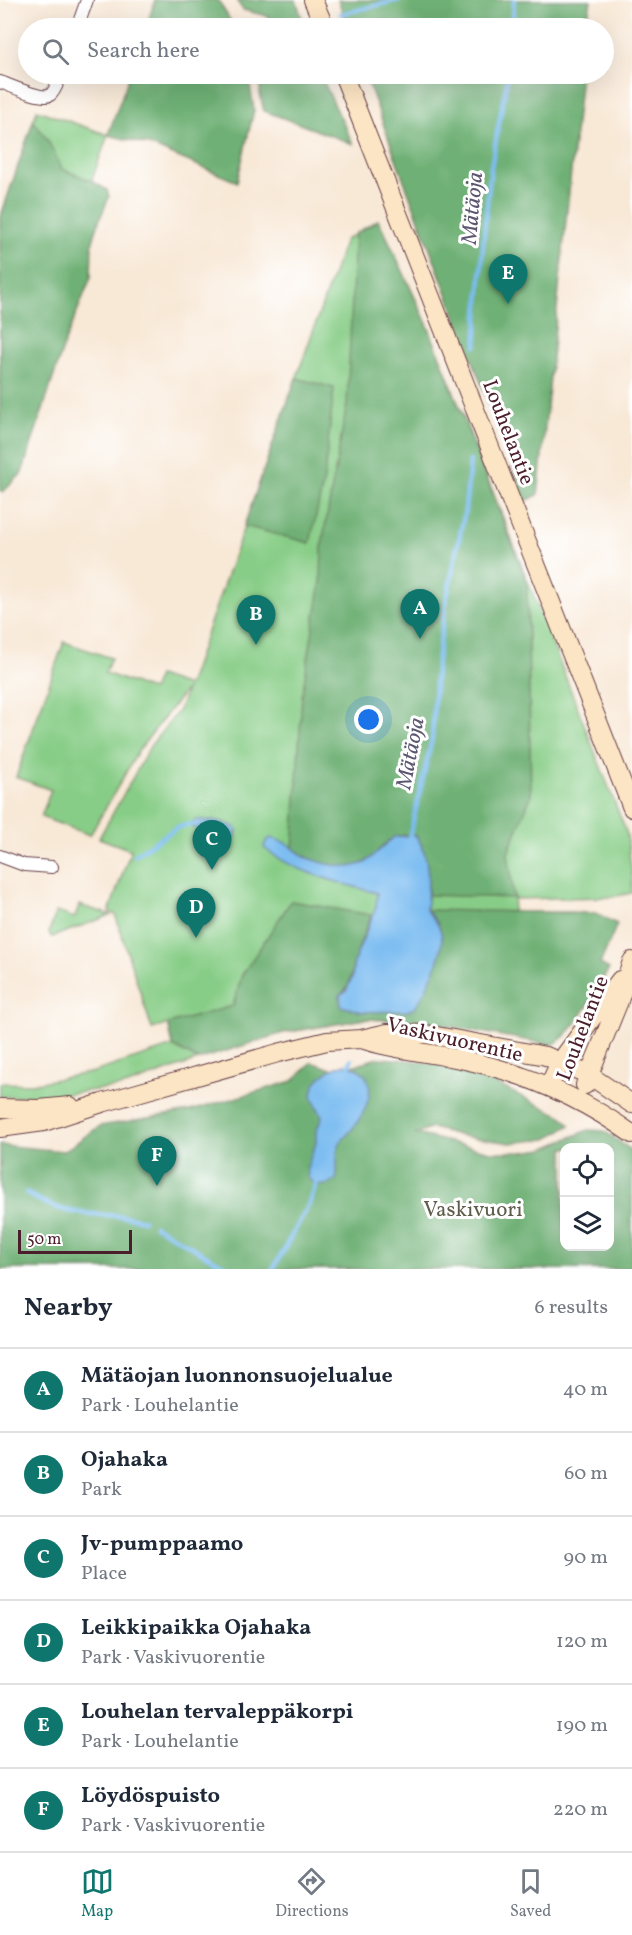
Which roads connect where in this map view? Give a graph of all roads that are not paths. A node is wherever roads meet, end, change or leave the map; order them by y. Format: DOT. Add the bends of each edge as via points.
graph roads {
  1 [pos="87,0"];
  2 [pos="314,0"];
  3 [pos="81,18"];
  4 [pos="321,18"];
  5 [pos="0,82"];
  6 [pos="57,84"];
  7 [pos="347,84"];
  8 [pos="632,808"];
  9 [pos="0,856"];
  10 [pos="52,867"];
  11 [pos="629,966"];
  12 [pos="361,1040"];
  13 [pos="560,1062"];
  14 [pos="589,1075"];
  15 [pos="549,1086"];
  16 [pos="579,1100"];
  17 [pos="102,1103"];
  18 [pos="632,1104"];
  19 [pos="0,1108"];
  20 [pos="0,1128"];
  21 [pos="632,1134"];
  1 -- 3 [label="street"];
  2 -- 4 [label="main road"];
  5 -- 6 [label="street" via="46,96"];
  7 -- 8 [label="main road, Louhelantie"];
  9 -- 10 [label="street" via="24,865"];
  11 -- 13 [label="main road, Louhelantie"];
  11 -- 14 [label="main road, Louhelantie" via="619,1002"];
  12 -- 13 [label="main road, Vaskivuorentie" via="387,1033 426,1034 546,1056"];
  12 -- 15 [label="main road, Vaskivuorentie" via="483,1064"];
  12 -- 17 [label="main road, Vaskivuorentie" via="327,1041"];
  13 -- 14 [label="main road, Vaskivuorentie"];
  13 -- 15 [label="main road, Louhelantie"];
  14 -- 16 [label="main road, Louhelantie"];
  14 -- 18 [label="main road, Vaskivuorentie"];
  15 -- 16 [label="main road, Vaskivuorentie"];
  16 -- 21 [label="main road, Vaskivuorentie"];
  17 -- 19 [label="main road, Vaskivuorentie"];
  17 -- 20 [label="main road, Vaskivuorentie" via="44,1122"];
}
